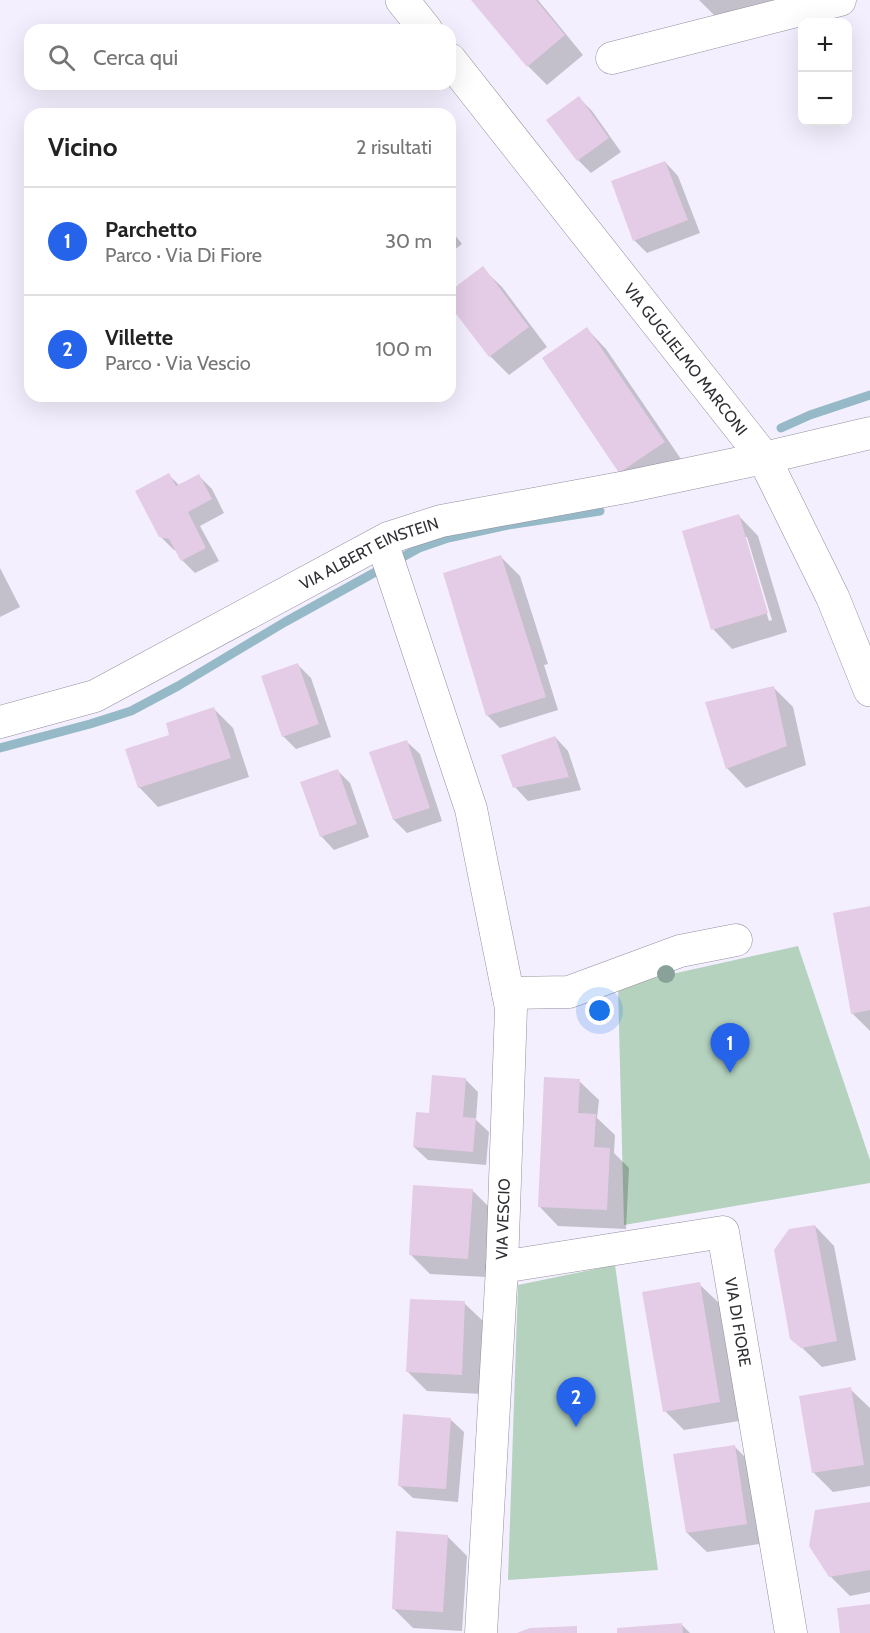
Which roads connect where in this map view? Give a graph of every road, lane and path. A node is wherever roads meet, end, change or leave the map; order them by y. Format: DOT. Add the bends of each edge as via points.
graph roads {
  1 [pos="402,0"];
  2 [pos="840,0"];
  3 [pos="421,24"];
  4 [pos="612,57"];
  5 [pos="456,68"];
  6 [pos="870,433"];
  7 [pos="764,458"];
  8 [pos="382,542"];
  9 [pos="870,690"];
  10 [pos="0,722"];
  11 [pos="736,940"];
  12 [pos="508,993"];
  13 [pos="502,1267"];
  14 [pos="481,1633"];
  15 [pos="791,1633"];
  1 -- 3 [label="main road"];
  2 -- 4 [label="street"];
  5 -- 7 [label="main road, VIA GUGLIELMO MARCONI"];
  6 -- 7 [label="street, VIA ALBERT EINSTEIN"];
  7 -- 8 [label="street, VIA ALBERT EINSTEIN" via="441,521"];
  7 -- 9 [label="main road, VIA GUGLIELMO MARCONI" via="833,598"];
  8 -- 10 [label="street, VIA ALBERT EINSTEIN" via="95,696"];
  8 -- 12 [label="street, VIA VESCIO" via="471,809"];
  11 -- 12 [label="street" via="680,951 569,992"];
  12 -- 13 [label="street, VIA VESCIO" via="511,1008"];
  13 -- 14 [label="street, VIA VESCIO"];
  13 -- 15 [label="street, VIA DI FIORE" via="723,1232"];
}
